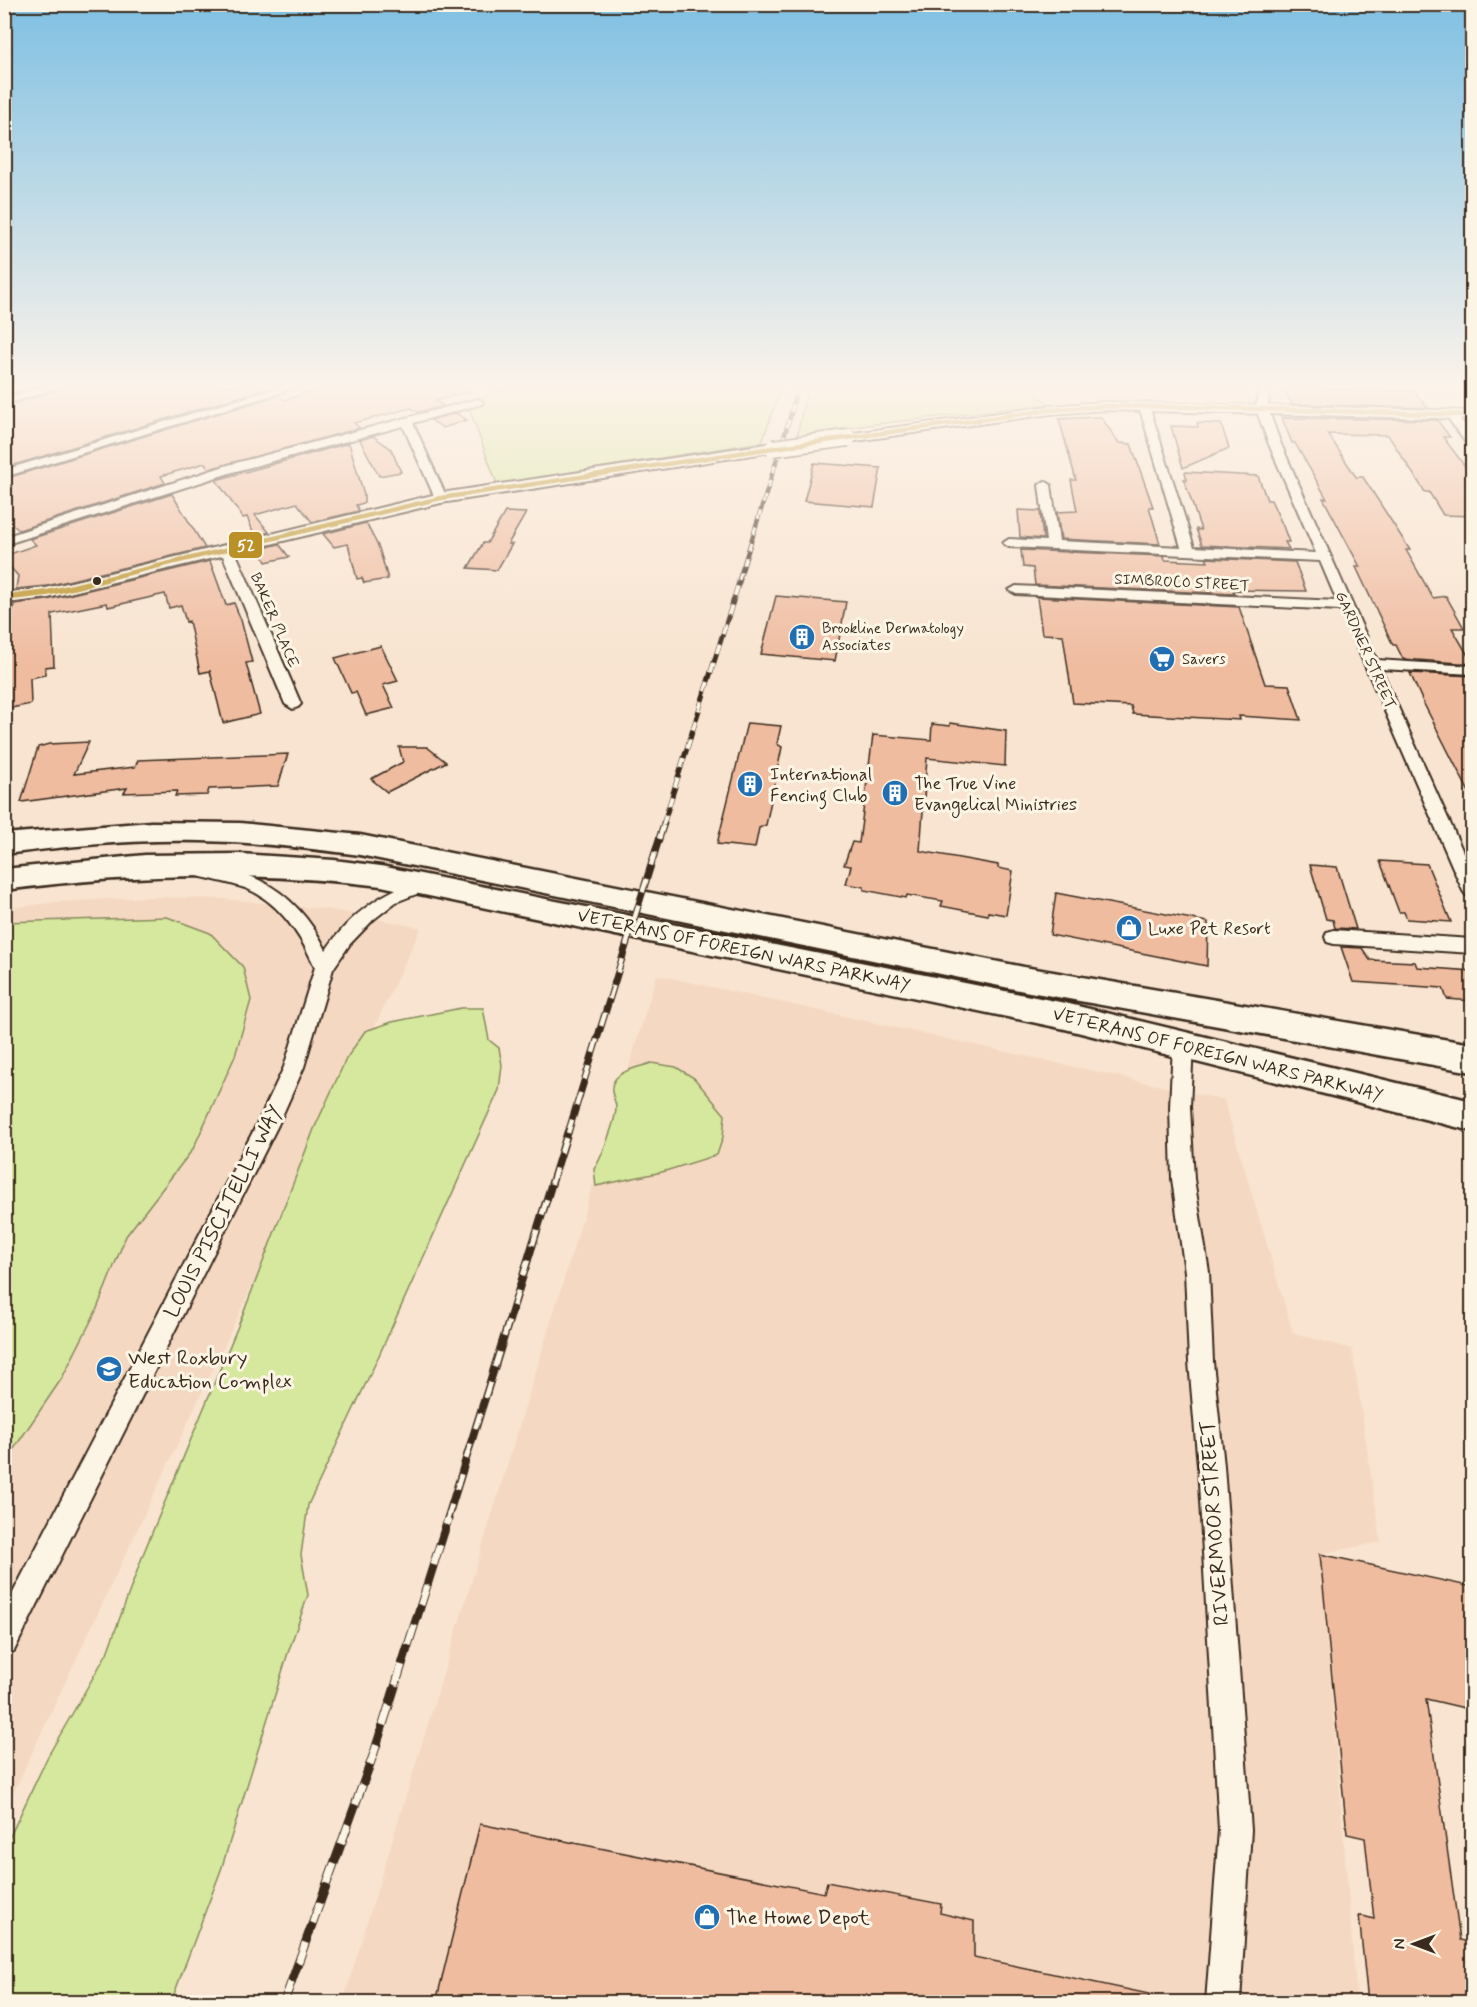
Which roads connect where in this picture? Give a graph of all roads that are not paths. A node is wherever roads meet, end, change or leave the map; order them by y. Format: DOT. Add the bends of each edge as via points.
graph roads {
  1 [pos="199,479"];
  2 [pos="432,479"];
  3 [pos="570,479"];
  4 [pos="1166,479"];
  5 [pos="1290,479"];
  6 [pos="1045,485"];
  7 [pos="441,498"];
  8 [pos="4,541"];
  9 [pos="1009,543"];
  10 [pos="1053,544"];
  11 [pos="227,549"];
  12 [pos="1188,549"];
  13 [pos="1325,557"];
  14 [pos="1016,590"];
  15 [pos="4,598"];
  16 [pos="1347,606"];
  17 [pos="1372,664"];
  18 [pos="1473,670"];
  19 [pos="293,704"];
  20 [pos="4,844"];
  21 [pos="176,865"];
  22 [pos="4,880"];
  23 [pos="426,884"];
  24 [pos="1473,891"];
  25 [pos="1334,937"];
  26 [pos="1473,946"];
  27 [pos="324,967"];
  28 [pos="1183,1044"];
  29 [pos="1473,1058"];
  30 [pos="1473,1116"];
  31 [pos="4,1641"];
  32 [pos="1223,2002"];
  1 -- 8 [label="street"];
  2 -- 7 [label="street"];
  3 -- 7 [label="street, bridge"];
  4 -- 12 [label="street"];
  5 -- 13 [label="street, GARDNER STREET"];
  6 -- 10 [label="street"];
  7 -- 11 [label="street"];
  9 -- 10 [label="street"];
  10 -- 12 [label="street"];
  11 -- 15 [label="street" via="46,593"];
  11 -- 19 [label="street, BAKER PLACE"];
  12 -- 13 [label="street"];
  13 -- 16 [label="street, GARDNER STREET"];
  14 -- 16 [label="street, SIMBROCO STREET"];
  16 -- 17 [label="street, GARDNER STREET"];
  17 -- 18 [label="street"];
  17 -- 24 [label="street, GARDNER STREET"];
  20 -- 29 [label="highway, VETERANS OF FOREIGN WARS PARKWAY" via="201,831 360,845 1035,981"];
  21 -- 22 [label="highway, VETERANS OF FOREIGN WARS PARKWAY"];
  21 -- 23 [label="highway, VETERANS OF FOREIGN WARS PARKWAY" via="301,867"];
  21 -- 27 [label="street" via="252,884 280,901 310,936"];
  23 -- 27 [label="street, LOUIS PISCITELLI WAY" via="390,898 367,915 343,939"];
  23 -- 28 [label="highway, VETERANS OF FOREIGN WARS PARKWAY" via="1032,1009"];
  25 -- 26 [label="street"];
  27 -- 31 [label="street, LOUIS PISCITELLI WAY" via="294,1066 267,1125"];
  28 -- 30 [label="highway, VETERANS OF FOREIGN WARS PARKWAY"];
  28 -- 32 [label="street, RIVERMOOR STREET" via="1183,1179 1197,1272 1234,1830"];
}
